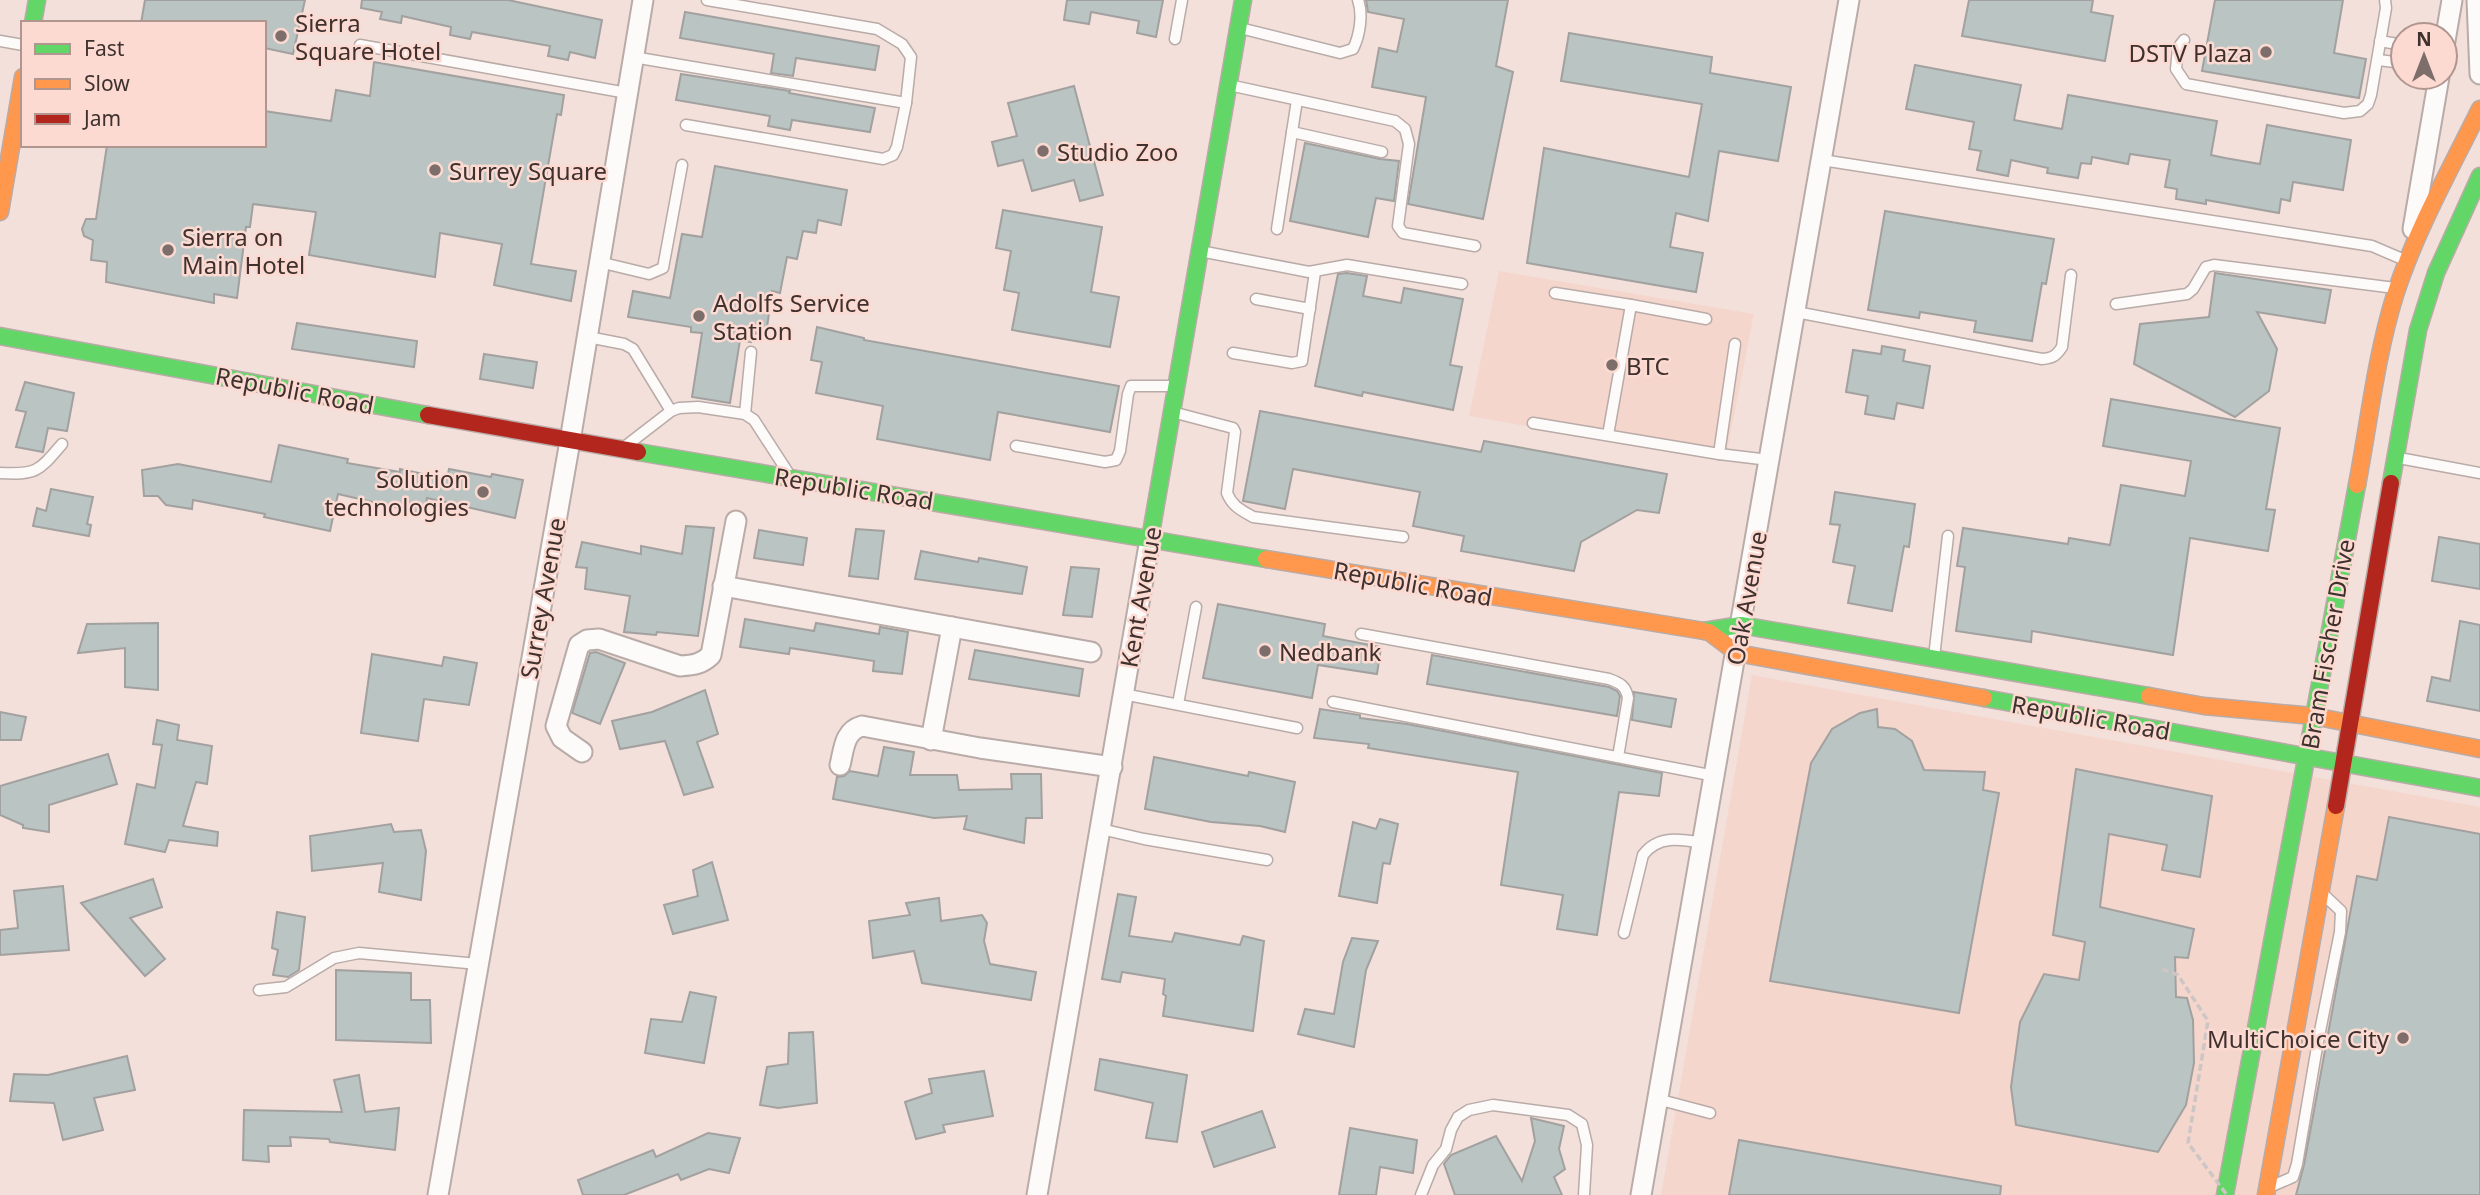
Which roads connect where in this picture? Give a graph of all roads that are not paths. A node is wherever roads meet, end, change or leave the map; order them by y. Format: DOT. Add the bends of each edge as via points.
graph roads {
  1 [pos="37,0"];
  2 [pos="643,0"];
  3 [pos="707,0"];
  4 [pos="1182,0"];
  5 [pos="1243,0"];
  6 [pos="1358,0"];
  7 [pos="1849,0"];
  8 [pos="2385,0"];
  9 [pos="2452,0"];
  10 [pos="2477,0"];
  11 [pos="33,21"];
  12 [pos="2448,21"];
  13 [pos="1239,27"];
  14 [pos="1175,39"];
  15 [pos="2184,40"];
  16 [pos="0,41"];
  17 [pos="2381,41"];
  18 [pos="2389,42"];
  19 [pos="360,44"];
  20 [pos="21,45"];
  21 [pos="633,57"];
  22 [pos="2378,60"];
  23 [pos="2389,61"];
  24 [pos="2480,74"];
  25 [pos="1228,85"];
  26 [pos="21,89"];
  27 [pos="2437,91"];
  28 [pos="627,93"];
  29 [pos="1297,100"];
  30 [pos="906,103"];
  31 [pos="2480,109"];
  32 [pos="686,125"];
  33 [pos="1292,132"];
  34 [pos="1382,152"];
  35 [pos="1822,160"];
  36 [pos="682,165"];
  37 [pos="2480,176"];
  38 [pos="0,212"];
  39 [pos="1277,229"];
  40 [pos="1475,246"];
  41 [pos="1200,250"];
  42 [pos="2407,261"];
  43 [pos="599,262"];
  44 [pos="1315,272"];
  45 [pos="2071,275"];
  46 [pos="1462,284"];
  47 [pos="2396,288"];
  48 [pos="1555,293"];
  49 [pos="1256,299"];
  50 [pos="2116,304"];
  51 [pos="1632,305"];
  52 [pos="1310,309"];
  53 [pos="1796,312"];
  54 [pos="1706,320"];
  55 [pos="0,335"];
  56 [pos="587,337"];
  57 [pos="1735,344"];
  58 [pos="751,352"];
  59 [pos="1233,353"];
  60 [pos="1177,386"];
  61 [pos="671,411"];
  62 [pos="1172,412"];
  63 [pos="745,414"];
  64 [pos="1533,423"];
  65 [pos="1608,435"];
  66 [pos="570,441"];
  67 [pos="62,443"];
  68 [pos="1016,446"];
  69 [pos="621,450"];
  70 [pos="1719,454"];
  71 [pos="2395,457"];
  72 [pos="1770,460"];
  73 [pos="0,473"];
  74 [pos="2480,473"];
  75 [pos="791,478"];
  76 [pos="736,521"];
  77 [pos="1948,536"];
  78 [pos="1403,537"];
  79 [pos="1150,539"];
  80 [pos="723,586"];
  81 [pos="1196,607"];
  82 [pos="1741,625"];
  83 [pos="952,627"];
  84 [pos="1709,632"];
  85 [pos="1360,634"];
  86 [pos="1091,652"];
  87 [pos="1737,653"];
  88 [pos="1934,660"];
  89 [pos="1123,694"];
  90 [pos="1333,702"];
  91 [pos="1178,704"];
  92 [pos="2313,716"];
  93 [pos="2351,723"];
  94 [pos="1297,728"];
  95 [pos="932,740"];
  96 [pos="2480,749"];
  97 [pos="582,752"];
  98 [pos="2306,756"];
  99 [pos="1618,757"];
  100 [pos="2344,764"];
  101 [pos="840,765"];
  102 [pos="1112,767"];
  103 [pos="1715,776"];
  104 [pos="2480,788"];
  105 [pos="1101,829"];
  106 [pos="1703,843"];
  107 [pos="1267,860"];
  108 [pos="2321,893"];
  109 [pos="1624,933"];
  110 [pos="478,964"];
  111 [pos="259,990"];
  112 [pos="1657,1099"];
  113 [pos="1710,1113"];
  114 [pos="2266,1191"];
  115 [pos="438,1195"];
  116 [pos="1037,1195"];
  117 [pos="1420,1195"];
  118 [pos="1584,1195"];
  119 [pos="1641,1195"];
  120 [pos="2226,1195"];
  1 -- 11 [label="main road"];
  2 -- 21 [label="street, Surrey Avenue"];
  3 -- 30 [label="lane" via="877,29 902,44 911,57"];
  4 -- 14 [label="lane"];
  5 -- 13 [label="main road, Kent Avenue"];
  6 -- 13 [label="lane" via="1357,41 1347,52"];
  7 -- 35 [label="street, Oak Avenue"];
  8 -- 17 [label="lane"];
  9 -- 12 [label="street"];
  10 -- 24 [label="street"];
  13 -- 25 [label="main road, Kent Avenue"];
  15 -- 22 [label="lane" via="2178,48 2176,69 2186,84 2344,113 2360,111 2368,104"];
  16 -- 20 [label="lane"];
  17 -- 18 [label="lane"];
  17 -- 22 [label="lane"];
  19 -- 28 [label="lane"];
  21 -- 28 [label="street, Surrey Avenue"];
  21 -- 30 [label="lane"];
  22 -- 23 [label="lane"];
  25 -- 29 [label="lane"];
  25 -- 41 [label="main road, Kent Avenue"];
  26 -- 38 [label="main road"];
  27 -- 42 [label="street"];
  28 -- 43 [label="street, Surrey Avenue"];
  29 -- 33 [label="lane"];
  29 -- 40 [label="lane" via="1395,121 1405,129 1409,144 1398,226 1403,233"];
  30 -- 32 [label="lane" via="897,147 883,159"];
  31 -- 42 [label="main road, Bram Fischer Drive"];
  33 -- 34 [label="lane"];
  33 -- 39 [label="lane"];
  35 -- 42 [label="lane" via="2372,246"];
  35 -- 53 [label="street, Oak Avenue"];
  36 -- 43 [label="lane" via="663,268 649,275"];
  37 -- 71 [label="main road, Bram Fischer Drive" via="2436,273 2418,330"];
  41 -- 44 [label="lane"];
  41 -- 60 [label="main road, Kent Avenue"];
  42 -- 47 [label="main road, Bram Fischer Drive"];
  43 -- 56 [label="street, Surrey Avenue"];
  44 -- 46 [label="lane" via="1347,265"];
  44 -- 52 [label="lane"];
  45 -- 53 [label="lane" via="2062,347 2051,358"];
  47 -- 50 [label="lane" via="2214,265 2206,267 2187,294"];
  47 -- 92 [label="main road, Bram Fischer Drive"];
  48 -- 51 [label="lane"];
  49 -- 52 [label="lane"];
  51 -- 54 [label="lane"];
  51 -- 65 [label="lane"];
  52 -- 59 [label="lane" via="1302,361"];
  53 -- 72 [label="street, Oak Avenue"];
  55 -- 66 [label="main road, Republic Road"];
  56 -- 61 [label="lane" via="633,349"];
  56 -- 66 [label="street, Surrey Avenue"];
  57 -- 70 [label="lane"];
  58 -- 63 [label="lane"];
  60 -- 62 [label="main road, Kent Avenue"];
  60 -- 68 [label="lane" via="1131,386 1116,460 1105,462"];
  61 -- 63 [label="lane" via="687,406"];
  61 -- 69 [label="lane"];
  62 -- 78 [label="lane" via="1233,428 1227,494 1242,511"];
  62 -- 79 [label="main road, Kent Avenue"];
  63 -- 75 [label="lane" via="759,426"];
  64 -- 65 [label="lane"];
  65 -- 70 [label="lane"];
  66 -- 69 [label="main road, Republic Road"];
  66 -- 110 [label="street, Surrey Avenue"];
  67 -- 73 [label="lane" via="42,468 23,474"];
  69 -- 75 [label="main road, Republic Road"];
  70 -- 72 [label="lane"];
  71 -- 74 [label="lane"];
  71 -- 93 [label="main road, Bram Fischer Drive"];
  72 -- 82 [label="street, Oak Avenue"];
  75 -- 79 [label="main road, Republic Road"];
  76 -- 80 [label="street"];
  77 -- 88 [label="lane"];
  79 -- 84 [label="main road, Republic Road"];
  79 -- 89 [label="street, Kent Avenue"];
  80 -- 83 [label="street"];
  80 -- 97 [label="street" via="711,655 704,662 680,666 599,639 579,645 556,726 562,738"];
  81 -- 91 [label="lane"];
  82 -- 84 [label="main road, Republic Road"];
  82 -- 87 [label="street, Oak Avenue"];
  82 -- 88 [label="main road, Republic Road"];
  83 -- 86 [label="street"];
  83 -- 95 [label="street"];
  84 -- 87 [label="main road, Republic Road"];
  85 -- 99 [label="lane" via="1622,684 1628,698"];
  87 -- 98 [label="main road, Republic Road"];
  87 -- 103 [label="street, Oak Avenue"];
  88 -- 92 [label="main road, Republic Road" via="2204,706"];
  89 -- 91 [label="lane"];
  89 -- 102 [label="street, Kent Avenue"];
  90 -- 99 [label="lane"];
  91 -- 94 [label="lane"];
  92 -- 93 [label="main road, Republic Road"];
  92 -- 98 [label="main road, Bram Fischer Drive"];
  93 -- 96 [label="main road, Republic Road"];
  93 -- 100 [label="main road, Bram Fischer Drive"];
  95 -- 101 [label="street" via="853,728"];
  95 -- 102 [label="street"];
  98 -- 100 [label="main road, Republic Road"];
  98 -- 120 [label="main road, Bram Fischer Drive"];
  99 -- 103 [label="lane"];
  100 -- 104 [label="main road, Republic Road"];
  100 -- 108 [label="main road, Bram Fischer Drive"];
  102 -- 105 [label="street, Kent Avenue"];
  103 -- 106 [label="street, Oak Avenue"];
  105 -- 107 [label="lane"];
  105 -- 116 [label="street, Kent Avenue"];
  106 -- 109 [label="lane" via="1676,838 1650,846 1643,855"];
  106 -- 112 [label="street, Oak Avenue"];
  108 -- 114 [label="main road, Bram Fischer Drive"];
  108 -- 114 [label="lane" via="2342,911 2340,932 2297,1164 2293,1177"];
  110 -- 111 [label="lane" via="359,953 334,958 286,987"];
  110 -- 115 [label="street, Surrey Avenue"];
  112 -- 113 [label="lane"];
  112 -- 119 [label="street, Oak Avenue"];
  117 -- 118 [label="lane" via="1458,1117 1493,1105 1569,1115 1582,1124 1587,1145"];
}
